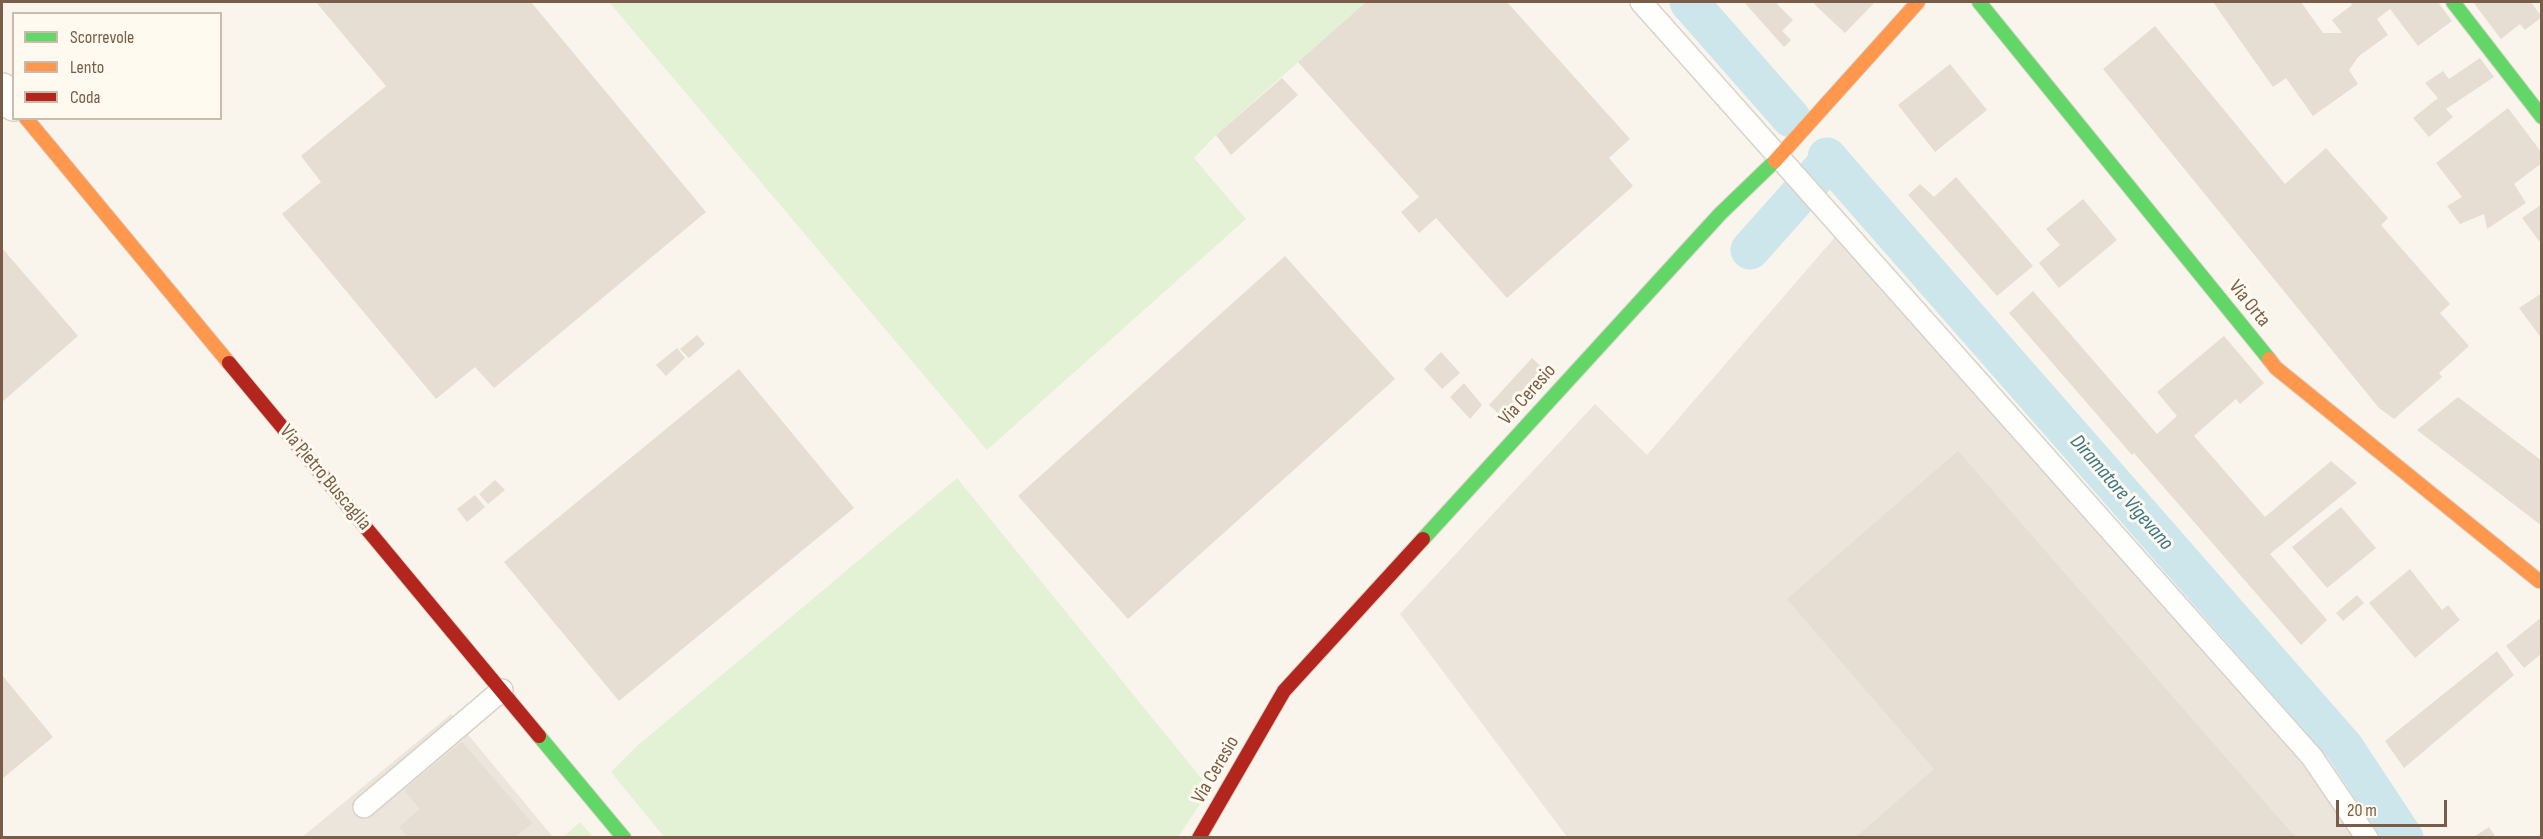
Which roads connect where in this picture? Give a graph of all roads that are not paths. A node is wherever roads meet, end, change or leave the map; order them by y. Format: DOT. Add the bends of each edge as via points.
graph roads {
  1 [pos="1641,2"];
  2 [pos="1917,2"];
  3 [pos="1979,2"];
  4 [pos="2453,2"];
  5 [pos="2,90"];
  6 [pos="12,102"];
  7 [pos="2541,117"];
  8 [pos="28,120"];
  9 [pos="1784,165"];
  10 [pos="2539,581"];
  11 [pos="502,690"];
  12 [pos="364,807"];
  13 [pos="624,837"];
  14 [pos="1199,837"];
  15 [pos="2367,837"];
  1 -- 9 [label="lane"];
  2 -- 9 [label="street, Via Ceresio"];
  3 -- 10 [label="street, Via Orta" via="2276,368"];
  4 -- 7 [label="street"];
  5 -- 6 [label="street"];
  8 -- 11 [label="street, Via Pietro Buscaglia"];
  9 -- 14 [label="street, Via Ceresio" via="1720,214 1284,690"];
  9 -- 15 [label="lane" via="2312,758"];
  11 -- 12 [label="lane"];
  11 -- 13 [label="street, Via Pietro Buscaglia"];
}
